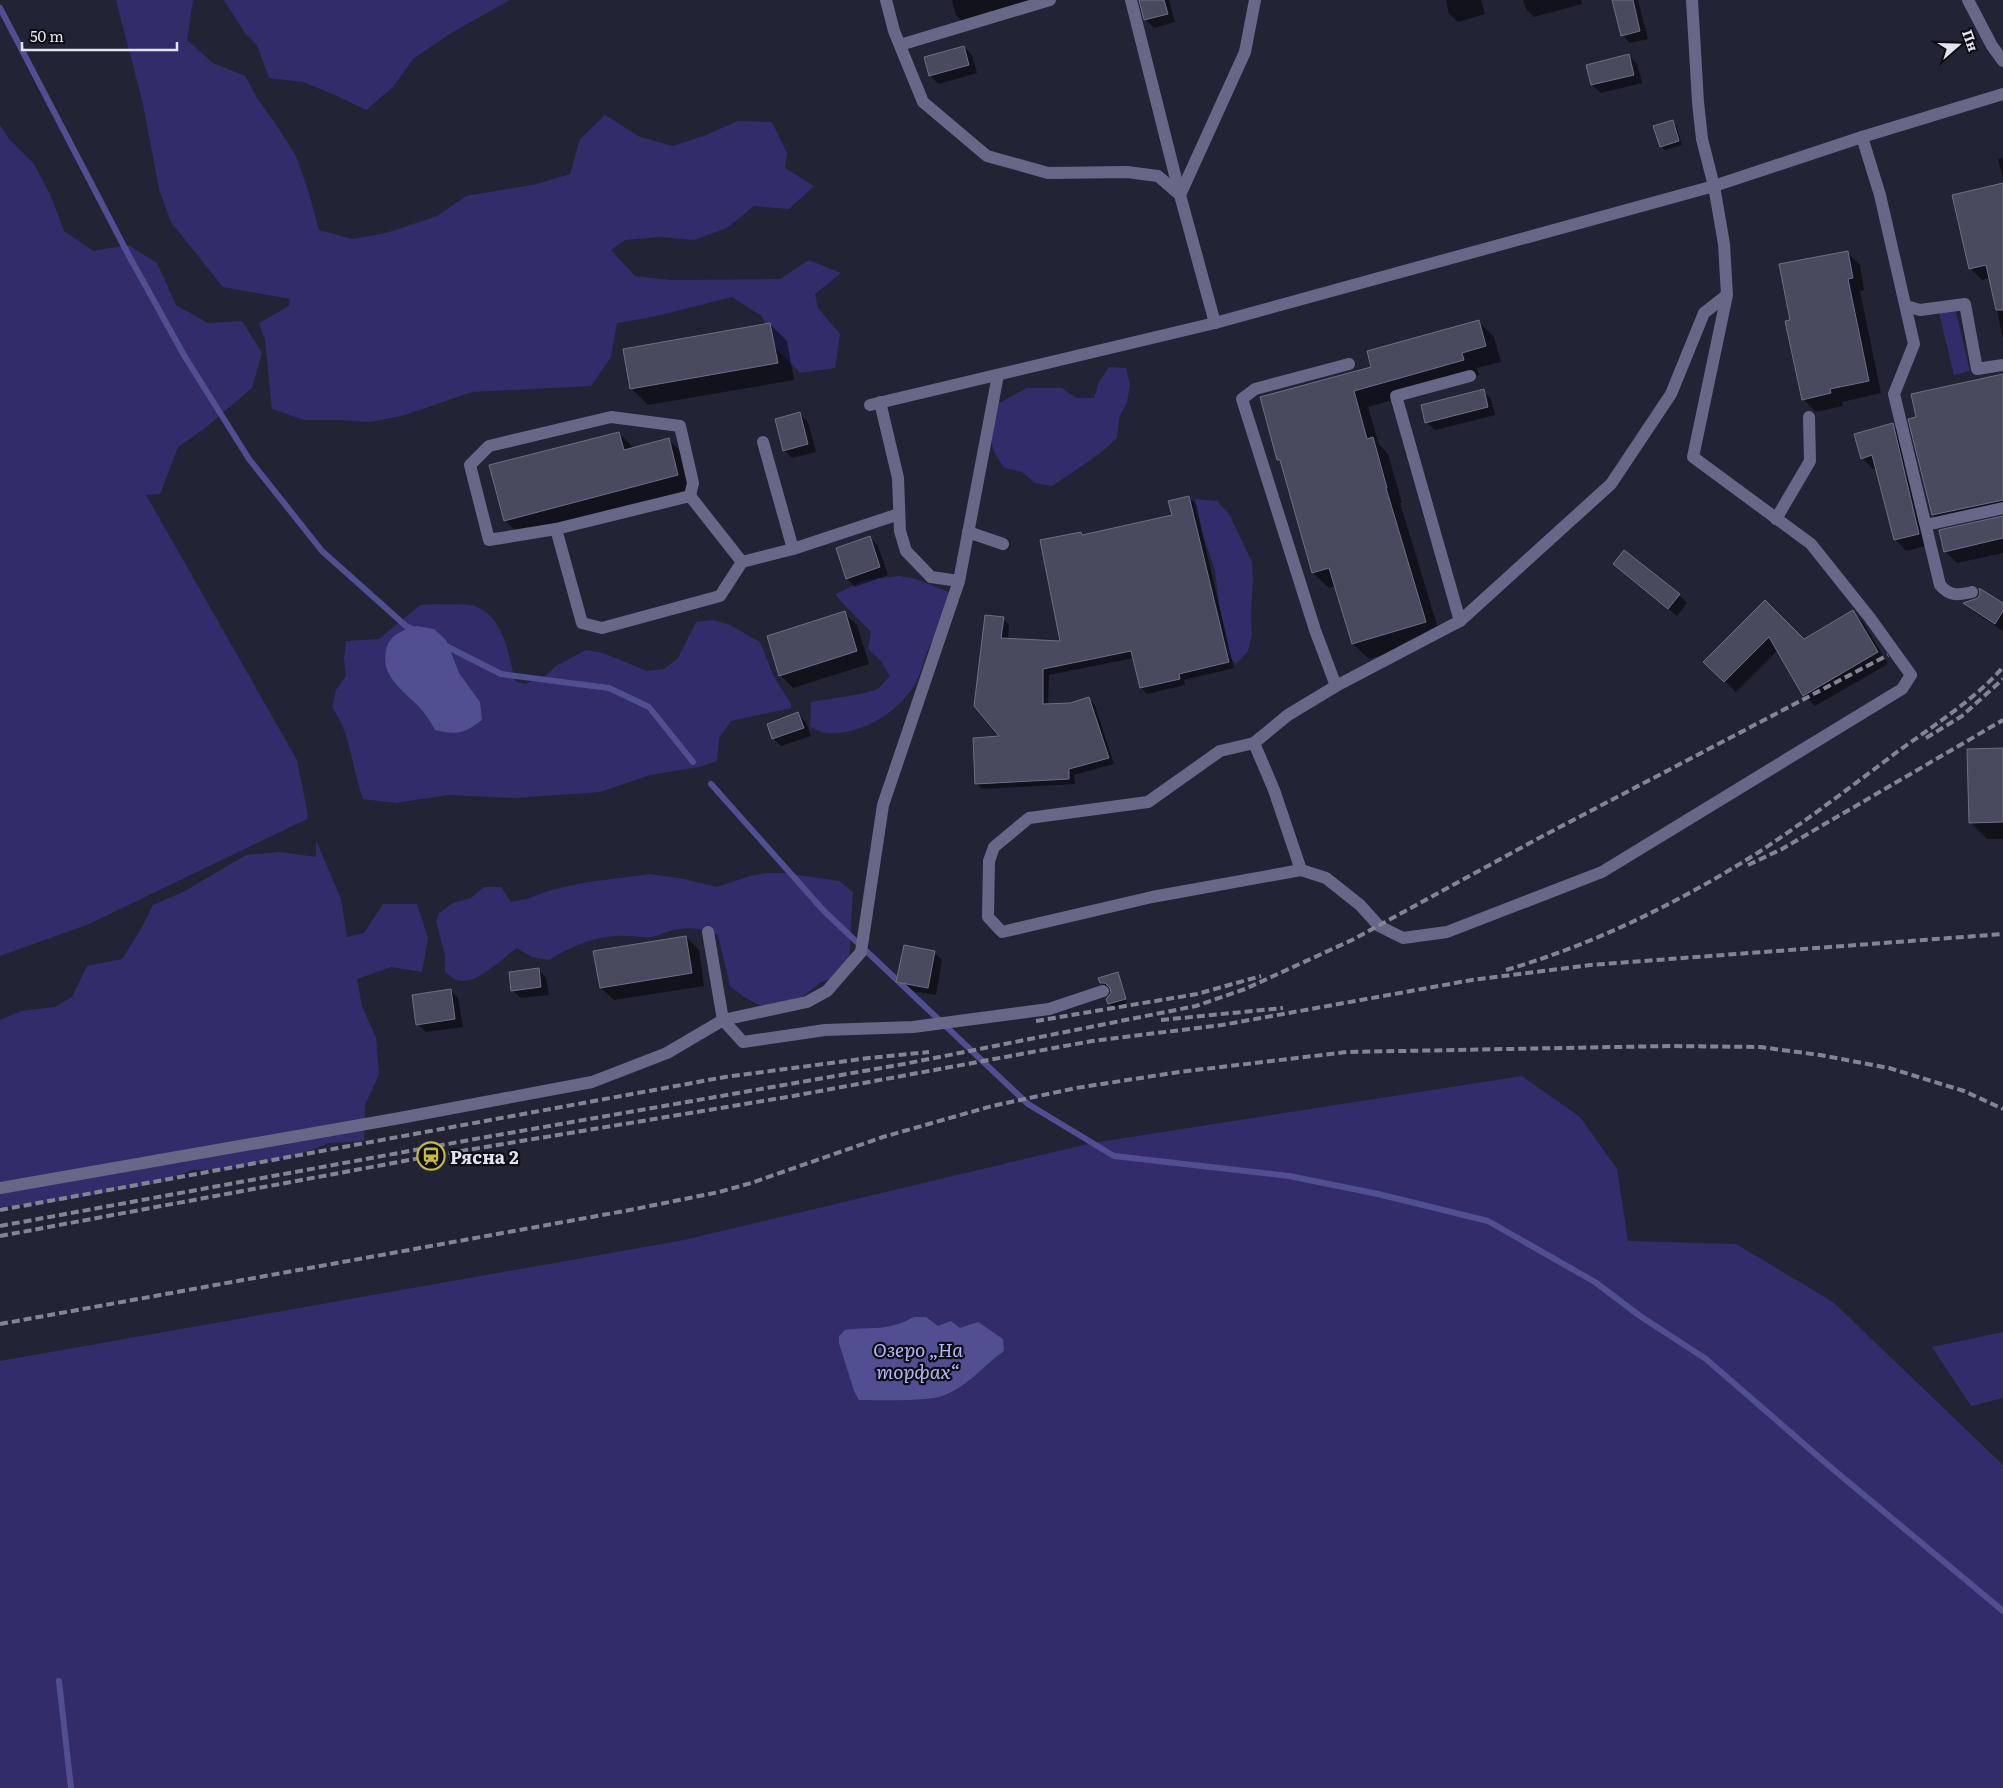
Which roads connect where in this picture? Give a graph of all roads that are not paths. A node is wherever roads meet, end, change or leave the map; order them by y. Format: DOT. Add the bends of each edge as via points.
graph roads {
  1 [pos="886,0"];
  2 [pos="1050,0"];
  3 [pos="1131,0"];
  4 [pos="1255,0"];
  5 [pos="1692,0"];
  6 [pos="1968,0"];
  7 [pos="900,45"];
  8 [pos="2003,61"];
  9 [pos="2003,94"];
  10 [pos="1862,137"];
  11 [pos="1714,186"];
  12 [pos="1180,195"];
  13 [pos="1728,295"];
  14 [pos="1906,306"];
  15 [pos="1215,323"];
  16 [pos="1349,364"];
  17 [pos="2003,365"];
  18 [pos="998,375"];
  19 [pos="1470,376"];
  20 [pos="1808,417"];
  21 [pos="763,442"];
  22 [pos="690,496"];
  23 [pos="2003,508"];
  24 [pos="899,514"];
  25 [pos="1776,519"];
  26 [pos="1926,525"];
  27 [pos="556,529"];
  28 [pos="968,532"];
  29 [pos="1003,544"];
  30 [pos="793,548"];
  31 [pos="742,562"];
  32 [pos="959,580"];
  33 [pos="1972,592"];
  34 [pos="1460,621"];
  35 [pos="1336,686"];
  36 [pos="1254,743"];
  37 [pos="1301,870"];
  38 [pos="708,932"];
  39 [pos="1103,991"];
  40 [pos="723,1020"];
  41 [pos="0,1188"];
  1 -- 7 [label="lane"];
  2 -- 7 [label="lane"];
  3 -- 12 [label="lane"];
  4 -- 12 [label="lane" via="1245,52"];
  5 -- 11 [label="lane" via="1702,139"];
  6 -- 8 [label="lane"];
  7 -- 12 [label="lane" via="922,102 987,156 1048,173 1126,172 1158,176"];
  9 -- 10 [label="lane"];
  10 -- 11 [label="lane"];
  10 -- 14 [label="lane" via="1880,196"];
  11 -- 13 [label="lane" via="1724,244"];
  11 -- 15 [label="lane"];
  12 -- 15 [label="lane"];
  13 -- 25 [label="lane" via="1693,457"];
  13 -- 34 [label="lane" via="1704,313 1671,394 1611,484"];
  14 -- 17 [label="lane" via="1920,310 1965,304 1977,369"];
  14 -- 26 [label="lane" via="1914,344 1894,394"];
  15 -- 18 [label="lane"];
  16 -- 35 [label="lane" via="1255,389 1242,399 1315,630"];
  18 -- 24 [label="lane" via="875,404 898,478"];
  18 -- 28 [label="lane"];
  19 -- 34 [label="lane" via="1396,396"];
  20 -- 25 [label="lane" via="1810,461"];
  21 -- 30 [label="lane"];
  22 -- 27 [label="lane"];
  22 -- 27 [label="lane" via="693,483 680,426 611,416 489,446 470,465 489,540"];
  22 -- 31 [label="lane"];
  23 -- 26 [label="lane"];
  24 -- 30 [label="lane"];
  24 -- 32 [label="lane" via="906,551 931,577"];
  25 -- 37 [label="lane" via="1811,544 1870,618 1911,675 1902,689 1602,872 1447,932 1403,938 1379,926 1360,905 1326,878"];
  26 -- 33 [label="lane" via="1940,585 1956,596"];
  27 -- 31 [label="lane" via="582,624 602,628 720,596"];
  28 -- 29 [label="lane"];
  28 -- 32 [label="lane"];
  30 -- 31 [label="lane"];
  32 -- 40 [label="lane" via="883,805 861,952 827,991 807,1002"];
  34 -- 35 [label="lane"];
  35 -- 36 [label="lane" via="1288,715"];
  36 -- 37 [label="lane"];
  36 -- 37 [label="lane" via="1220,751 1148,802 1029,818 994,847 989,861 988,918 1002,932 1152,897"];
  38 -- 40 [label="lane"];
  39 -- 40 [label="lane" via="1049,1009 913,1027 825,1030 743,1042"];
  40 -- 41 [label="lane" via="667,1053 592,1082"];
}
